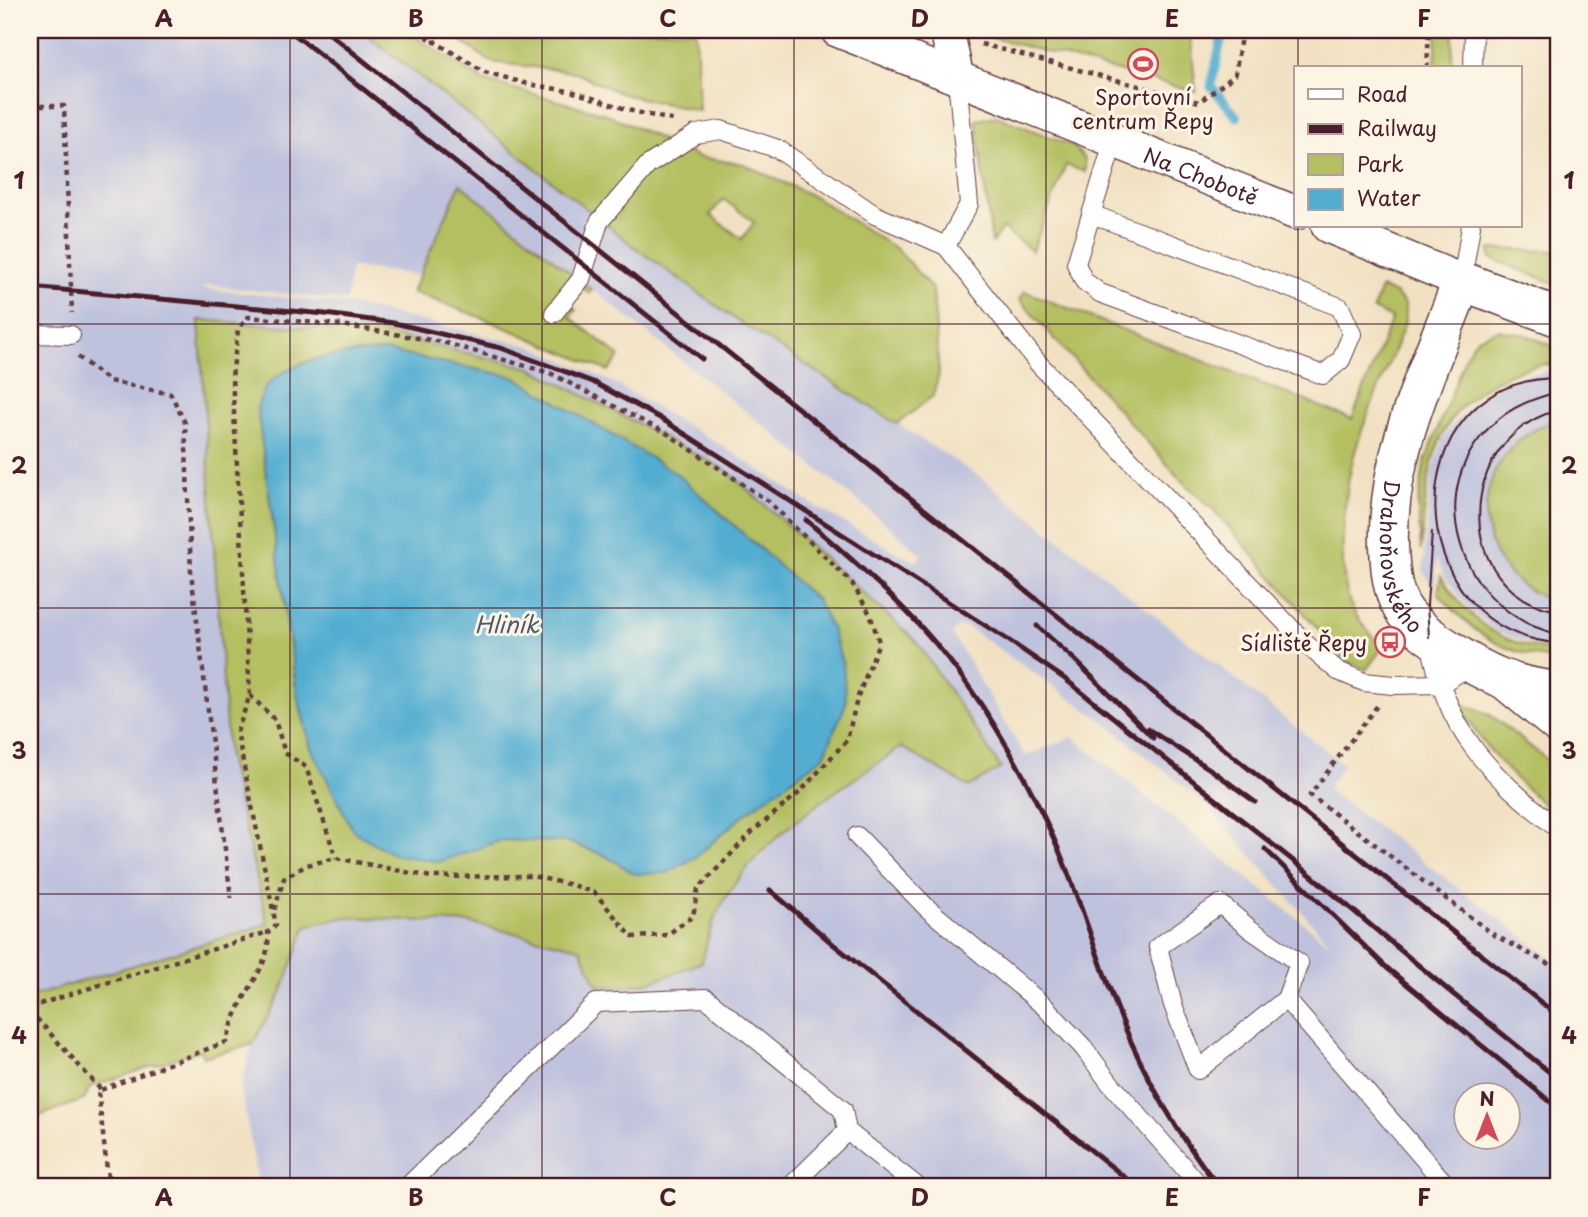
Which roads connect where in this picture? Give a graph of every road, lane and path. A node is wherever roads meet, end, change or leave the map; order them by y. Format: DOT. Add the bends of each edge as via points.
graph roads {
  1 [pos="418,30"];
  2 [pos="431,30"];
  3 [pos="837,30"];
  4 [pos="1242,30"];
  5 [pos="1429,30"];
  6 [pos="1474,30"];
  7 [pos="958,36"];
  8 [pos="435,42"];
  9 [pos="1427,66"];
  10 [pos="1473,66"];
  11 [pos="957,78"];
  12 [pos="30,106"];
  13 [pos="721,130"];
  14 [pos="1114,140"];
  15 [pos="1294,212"];
  16 [pos="1091,214"];
  17 [pos="1333,228"];
  18 [pos="1471,228"];
  19 [pos="946,246"];
  20 [pos="1462,281"];
  21 [pos="554,313"];
  22 [pos="1558,317"];
  23 [pos="30,334"];
  24 [pos="71,335"];
  25 [pos="1429,637"];
  26 [pos="1486,672"];
  27 [pos="1440,684"];
  28 [pos="1393,685"];
  29 [pos="1558,691"];
  30 [pos="250,695"];
  31 [pos="1558,727"];
  32 [pos="1558,829"];
  33 [pos="856,836"];
  34 [pos="336,858"];
  35 [pos="231,898"];
  36 [pos="274,911"];
  37 [pos="268,932"];
  38 [pos="1558,969"];
  39 [pos="1286,999"];
  40 [pos="30,1009"];
  41 [pos="101,1090"];
  42 [pos="847,1132"];
  43 [pos="109,1187"];
  44 [pos="407,1187"];
  45 [pos="790,1187"];
  46 [pos="918,1187"];
  47 [pos="1201,1187"];
  48 [pos="1448,1187"];
  1 -- 8 [label="path"];
  2 -- 8 [label="path"];
  3 -- 11 [label="street, Na Chobotě"];
  4 -- 7 [label="path" via="1235,75 1199,102"];
  5 -- 9 [label="path"];
  6 -- 10 [label="lane"];
  7 -- 11 [label="street"];
  8 -- 13 [label="path" via="485,72"];
  11 -- 14 [label="street, Na Chobotě"];
  11 -- 19 [label="lane" via="969,204"];
  12 -- 24 [label="path" via="64,106"];
  13 -- 19 [label="lane" via="778,149 875,215"];
  13 -- 21 [label="lane" via="696,134 648,164 599,222 581,279"];
  14 -- 15 [label="street, Na Chobotě"];
  14 -- 16 [label="lane"];
  16 -- 16 [label="lane" via="1076,264 1084,281 1100,293 1323,375 1340,359 1352,334 1340,307"];
  17 -- 20 [label="street"];
  18 -- 20 [label="lane"];
  19 -- 28 [label="lane" via="1038,363 1307,645 1338,671 1364,682"];
  20 -- 22 [label="street"];
  20 -- 25 [label="street, Drahoňovského" via="1403,436 1392,486 1389,534 1394,589 1403,609"];
  23 -- 24 [label="lane"];
  24 -- 35 [label="path" via="71,352 109,381 171,394 185,423 191,572"];
  25 -- 26 [label="street, Drahoňovského"];
  25 -- 27 [label="lane"];
  26 -- 27 [label="lane"];
  26 -- 29 [label="street"];
  26 -- 31 [label="street, Drahoňovského"];
  27 -- 28 [label="lane"];
  27 -- 32 [label="lane" via="1452,715 1485,764"];
  28 -- 38 [label="path" via="1310,795 1494,934"];
  30 -- 34 [label="path" via="275,720 285,753 306,766"];
  30 -- 34 [label="path" via="232,377 238,330 248,317 341,325 442,342 550,373 668,434 768,500 852,583 870,614 879,642 847,740 800,792 751,833 698,888 693,916 667,934 632,937 596,893 572,885 532,876 431,877"];
  30 -- 36 [label="path" via="237,732"];
  33 -- 47 [label="lane" via="927,908 1044,1006"];
  34 -- 36 [label="path" via="307,864 284,878"];
  36 -- 37 [label="path" via="276,925"];
  37 -- 40 [label="path"];
  37 -- 41 [label="path" via="262,967 238,1008 226,1042"];
  39 -- 39 [label="lane" via="1299,963 1220,904 1158,947 1173,1005 1198,1070"];
  39 -- 48 [label="lane"];
  40 -- 41 [label="path"];
  41 -- 43 [label="path"];
  42 -- 44 [label="lane" via="843,1110 706,998 596,1003"];
  42 -- 45 [label="lane"];
  42 -- 46 [label="lane"];
}
